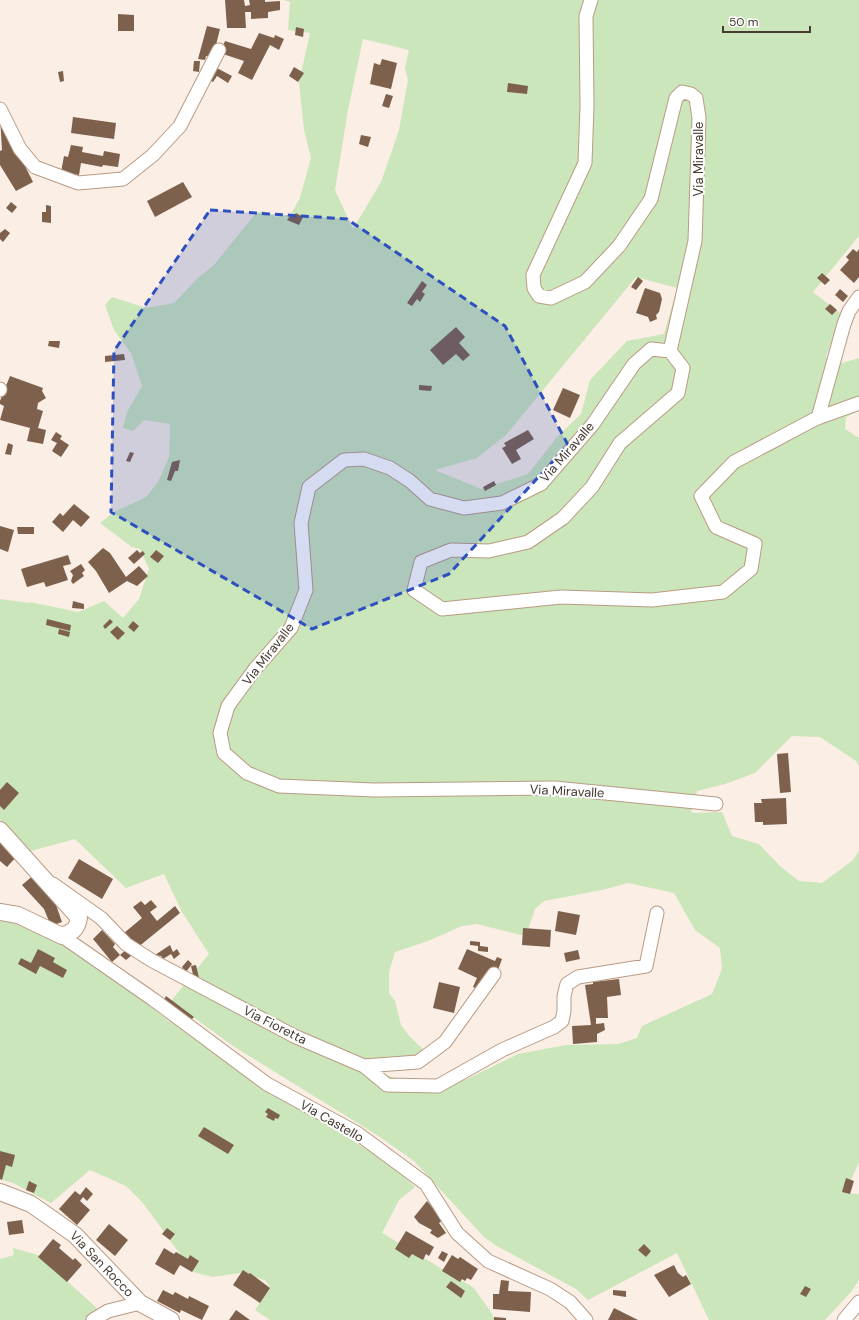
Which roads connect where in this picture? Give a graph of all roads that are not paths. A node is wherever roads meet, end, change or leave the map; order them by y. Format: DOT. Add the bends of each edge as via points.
graph roads {
  1 [pos="591,0"];
  2 [pos="219,50"];
  3 [pos="0,109"];
  4 [pos="859,297"];
  5 [pos="670,351"];
  6 [pos="859,402"];
  7 [pos="818,418"];
  8 [pos="716,804"];
  9 [pos="0,830"];
  10 [pos="48,882"];
  11 [pos="0,912"];
  12 [pos="657,913"];
  13 [pos="62,936"];
  14 [pos="494,974"];
  15 [pos="364,1066"];
  16 [pos="0,1192"];
  17 [pos="859,1302"];
  18 [pos="140,1303"];
  19 [pos="93,1320"];
  20 [pos="172,1320"];
  21 [pos="586,1320"];
  22 [pos="844,1320"];
  1 -- 5 [label="street, Via Miravalle" via="586,16 585,163 533,275 534,288 539,296 551,298 585,282 619,246 651,199 676,98 682,92 691,94 696,98 699,118 695,241"];
  2 -- 3 [label="street" via="180,126 153,156 123,178 78,183 35,167 20,149"];
  4 -- 7 [label="street" via="844,324"];
  5 -- 7 [label="street" via="683,368 678,393 620,443 592,487 563,518 528,542 490,551 451,550 421,562 414,590 442,609 561,597 652,600 723,592 751,569 755,544 716,527 701,496 734,462"];
  5 -- 8 [label="street, Via Miravalle" via="651,349 634,364 592,424 541,484 502,503 464,508 430,499 390,468 364,460 344,460 309,487 301,523 306,590 291,628 255,669 228,706 220,733 224,753 247,773 279,786 374,790 556,788"];
  6 -- 7 [label="street"];
  9 -- 10 [label="street"];
  10 -- 13 [label="street" via="79,918 78,926 73,932"];
  10 -- 15 [label="street, Via Fioretta" via="58,886 101,918 126,944 151,960 294,1036"];
  11 -- 13 [label="street" via="18,915"];
  12 -- 15 [label="street" via="646,966 578,977 567,984 562,1020 554,1027 502,1050 438,1086 387,1085"];
  13 -- 21 [label="street, Via Castello" via="267,1084 357,1133 426,1184 457,1233 488,1261 550,1289 570,1302"];
  14 -- 15 [label="street, Via Fioretta" via="445,1042 418,1062"];
  16 -- 18 [label="street, Via San Rocco" via="31,1204 76,1235"];
  17 -- 22 [label="street"];
  18 -- 19 [label="street, Via San Rocco" via="108,1311"];
  18 -- 20 [label="street, Via San Rocco"];
}
